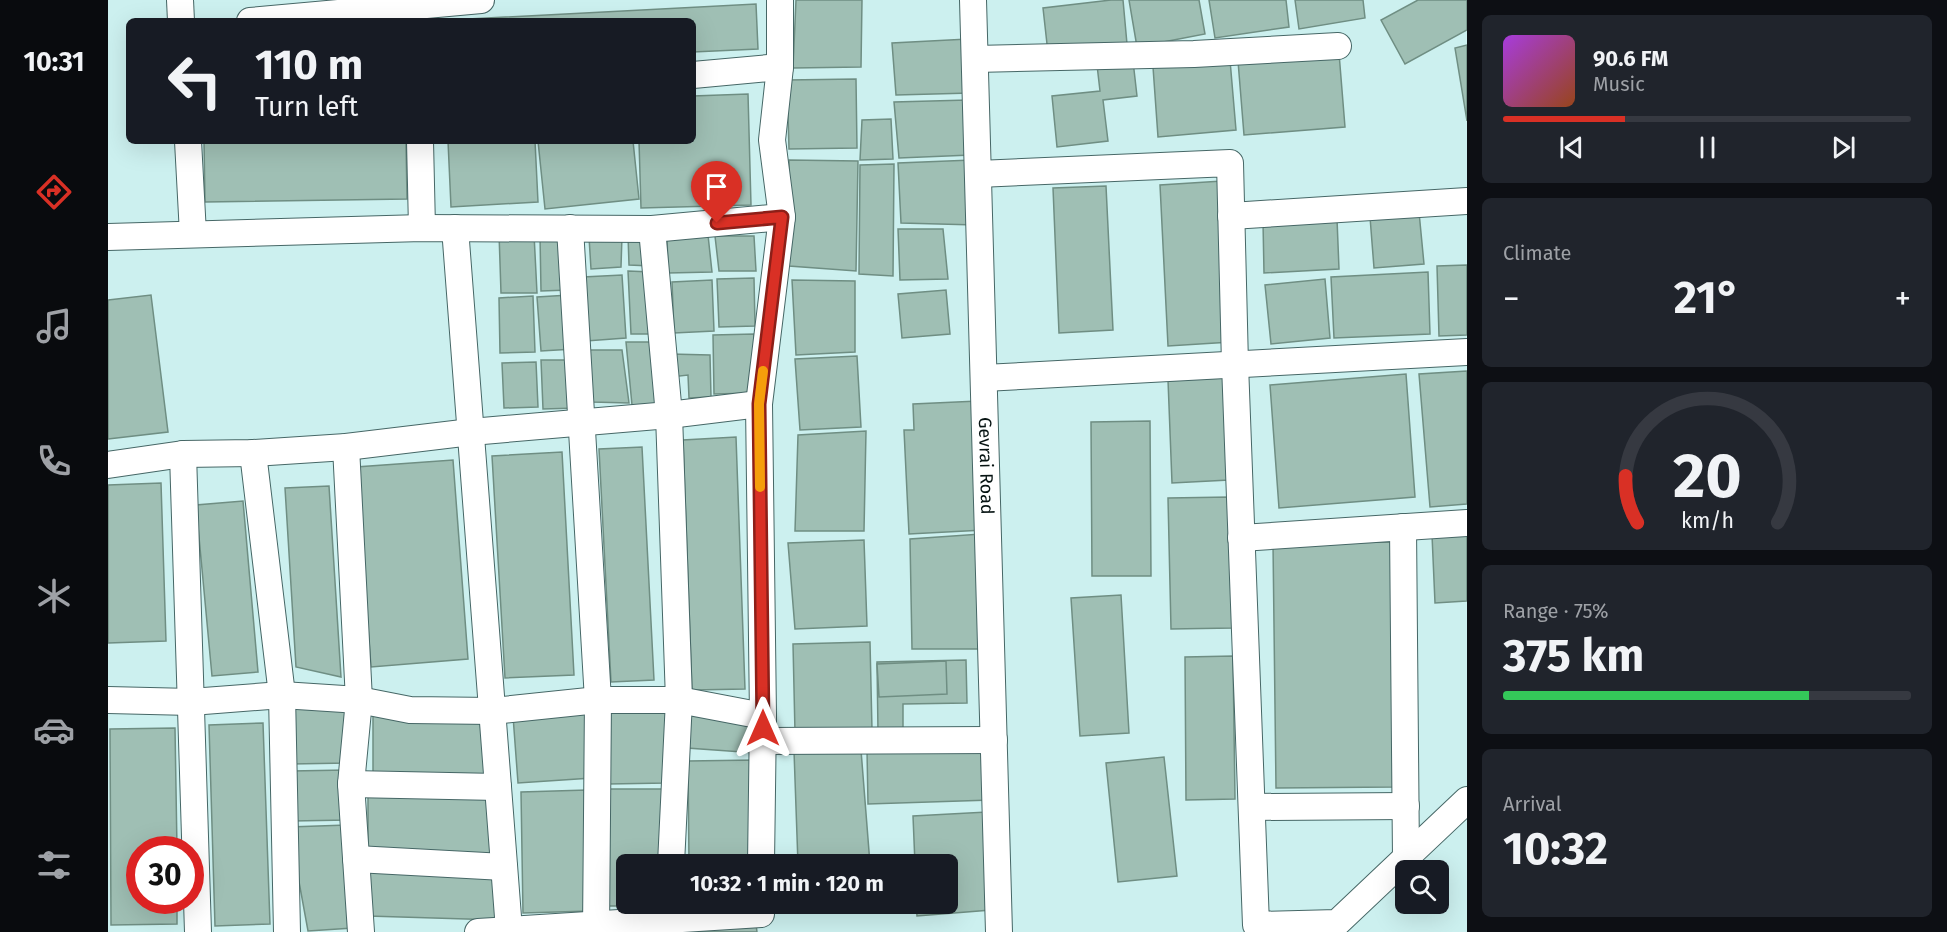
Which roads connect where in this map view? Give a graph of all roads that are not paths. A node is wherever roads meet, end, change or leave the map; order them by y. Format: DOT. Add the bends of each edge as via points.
graph roads {
  1 [pos="180,0"];
  2 [pos="481,0"];
  3 [pos="780,0"];
  4 [pos="974,0"];
  5 [pos="439,8"];
  6 [pos="181,18"];
  7 [pos="294,18"];
  8 [pos="1338,46"];
  9 [pos="975,59"];
  10 [pos="780,68"];
  11 [pos="696,75"];
  12 [pos="188,144"];
  13 [pos="420,144"];
  14 [pos="978,174"];
  15 [pos="1467,201"];
  16 [pos="1231,216"];
  17 [pos="782,217"];
  18 [pos="422,228"];
  19 [pos="455,228"];
  20 [pos="570,228"];
  21 [pos="652,229"];
  22 [pos="193,234"];
  23 [pos="108,237"];
  24 [pos="1467,352"];
  25 [pos="1234,364"];
  26 [pos="984,378"];
  27 [pos="759,404"];
  28 [pos="669,415"];
  29 [pos="581,421"];
  30 [pos="471,432"];
  31 [pos="346,447"];
  32 [pos="253,453"];
  33 [pos="183,454"];
  34 [pos="108,465"];
  35 [pos="1467,523"];
  36 [pos="1403,527"];
  37 [pos="1241,538"];
  38 [pos="282,695"];
  39 [pos="108,700"];
  40 [pos="359,700"];
  41 [pos="598,700"];
  42 [pos="679,700"];
  43 [pos="191,702"];
  44 [pos="493,711"];
  45 [pos="763,728"];
  46 [pos="994,740"];
  47 [pos="351,784"];
  48 [pos="498,787"];
  49 [pos="1467,800"];
  50 [pos="1406,806"];
  51 [pos="1252,807"];
  52 [pos="671,854"];
  53 [pos="761,854"];
  54 [pos="1406,858"];
  55 [pos="356,859"];
  56 [pos="504,867"];
  57 [pos="656,914"];
  58 [pos="596,928"];
  59 [pos="509,930"];
  60 [pos="198,932"];
  61 [pos="286,932"];
  62 [pos="361,932"];
  63 [pos="478,932"];
  64 [pos="999,932"];
  1 -- 6 [label="street"];
  2 -- 5 [label="street"];
  3 -- 10 [label="street"];
  4 -- 9 [label="street, Gevrai Road"];
  5 -- 7 [label="street"];
  8 -- 9 [label="street"];
  9 -- 14 [label="street, Gevrai Road"];
  10 -- 11 [label="street"];
  10 -- 17 [label="street" via="772,140"];
  12 -- 22 [label="street"];
  13 -- 18 [label="street"];
  14 -- 16 [label="street" via="1230,163"];
  14 -- 26 [label="street, Gevrai Road"];
  15 -- 16 [label="street"];
  16 -- 25 [label="street"];
  17 -- 21 [label="street"];
  17 -- 27 [label="street"];
  18 -- 19 [label="street"];
  18 -- 22 [label="street"];
  19 -- 20 [label="street"];
  19 -- 30 [label="street"];
  20 -- 21 [label="street"];
  20 -- 29 [label="street"];
  21 -- 28 [label="street"];
  22 -- 23 [label="street"];
  24 -- 25 [label="street"];
  25 -- 26 [label="street"];
  25 -- 37 [label="street"];
  26 -- 46 [label="street, Gevrai Road"];
  27 -- 28 [label="street"];
  27 -- 45 [label="street"];
  28 -- 29 [label="street"];
  28 -- 42 [label="street"];
  29 -- 30 [label="street"];
  29 -- 41 [label="street"];
  30 -- 31 [label="street"];
  30 -- 44 [label="street"];
  31 -- 32 [label="street"];
  31 -- 40 [label="street"];
  32 -- 33 [label="street"];
  32 -- 38 [label="street"];
  33 -- 34 [label="street"];
  33 -- 43 [label="street"];
  35 -- 36 [label="street"];
  36 -- 37 [label="street"];
  36 -- 50 [label="street"];
  37 -- 51 [label="street"];
  38 -- 40 [label="street"];
  38 -- 43 [label="street"];
  38 -- 61 [label="street"];
  39 -- 43 [label="street"];
  40 -- 44 [label="street" via="410,710"];
  40 -- 47 [label="street"];
  41 -- 42 [label="street"];
  41 -- 44 [label="street"];
  41 -- 58 [label="street"];
  42 -- 45 [label="street"];
  42 -- 52 [label="street"];
  43 -- 60 [label="street"];
  44 -- 48 [label="street"];
  45 -- 46 [label="street"];
  45 -- 53 [label="street"];
  46 -- 64 [label="street, Gevrai Road"];
  47 -- 48 [label="street"];
  47 -- 55 [label="street"];
  48 -- 56 [label="street"];
  49 -- 54 [label="street"];
  50 -- 51 [label="street"];
  50 -- 54 [label="street"];
  51 -- 54 [label="street" via="1256,925 1337,923"];
  55 -- 56 [label="street"];
  55 -- 62 [label="street"];
  56 -- 59 [label="street"];
  57 -- 58 [label="street"];
  58 -- 59 [label="street"];
  59 -- 63 [label="street"];
}
